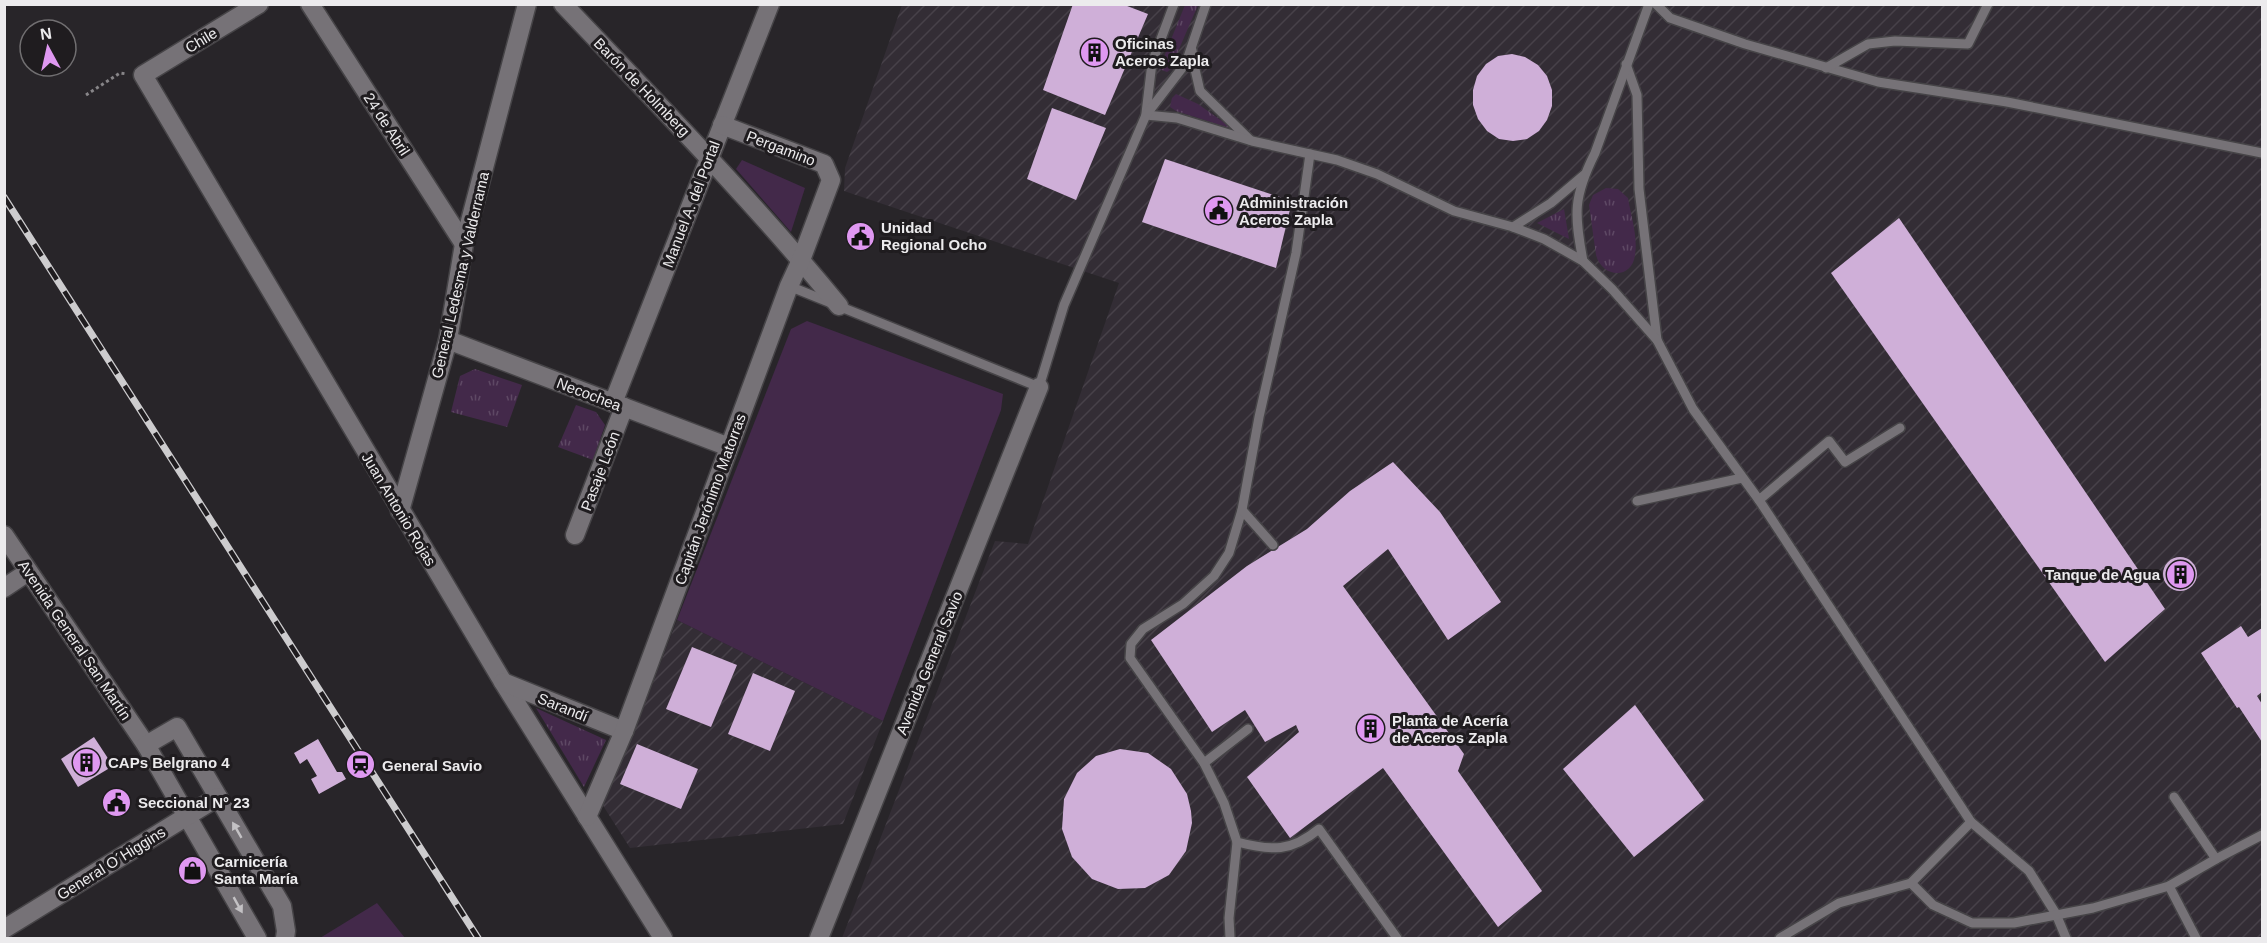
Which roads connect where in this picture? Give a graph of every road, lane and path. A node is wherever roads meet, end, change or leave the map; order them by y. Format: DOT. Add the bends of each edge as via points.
graph roads {
  1 [pos="259,4"];
  2 [pos="310,4"];
  3 [pos="527,4"];
  4 [pos="563,4"];
  5 [pos="770,4"];
  6 [pos="1174,4"];
  7 [pos="1206,4"];
  8 [pos="1649,4"];
  9 [pos="1656,4"];
  10 [pos="1988,4"];
  11 [pos="1192,44"];
  12 [pos="1626,64"];
  13 [pos="1826,68"];
  14 [pos="143,75"];
  15 [pos="86,95"];
  16 [pos="1146,115"];
  17 [pos="722,125"];
  18 [pos="1252,141"];
  19 [pos="2262,153"];
  20 [pos="1310,154"];
  21 [pos="709,157"];
  22 [pos="1584,175"];
  23 [pos="831,180"];
  24 [pos="1513,227"];
  25 [pos="464,244"];
  26 [pos="801,260"];
  27 [pos="1582,261"];
  28 [pos="789,286"];
  29 [pos="839,306"];
  30 [pos="448,340"];
  31 [pos="1657,340"];
  32 [pos="1039,387"];
  33 [pos="619,405"];
  34 [pos="1900,428"];
  35 [pos="729,447"];
  36 [pos="1742,478"];
  37 [pos="1759,500"];
  38 [pos="1637,501"];
  39 [pos="1242,510"];
  40 [pos="400,511"];
  41 [pos="4,535"];
  42 [pos="575,535"];
  43 [pos="1273,545"];
  44 [pos="28,572"];
  45 [pos="4,588"];
  46 [pos="503,682"];
  47 [pos="1248,729"];
  48 [pos="624,731"];
  49 [pos="146,745"];
  50 [pos="1204,763"];
  51 [pos="218,797"];
  52 [pos="2174,797"];
  53 [pos="188,816"];
  54 [pos="587,817"];
  55 [pos="1971,822"];
  56 [pos="2262,835"];
  57 [pos="1238,842"];
  58 [pos="2216,859"];
  59 [pos="1911,883"];
  60 [pos="2169,886"];
  61 [pos="2056,914"];
  62 [pos="4,929"];
  63 [pos="257,939"];
  64 [pos="285,939"];
  65 [pos="663,939"];
  66 [pos="819,939"];
  67 [pos="1230,939"];
  68 [pos="1397,939"];
  69 [pos="1780,939"];
  70 [pos="2066,939"];
  71 [pos="2196,939"];
  1 -- 14 [label="street, Chile"];
  2 -- 25 [label="street, 24 de Abril"];
  3 -- 25 [label="street, General Ledesma y Valderrama"];
  4 -- 21 [label="street, Barón de Holmberg"];
  5 -- 17 [label="street, Manuel A. del Portal"];
  6 -- 16 [label="lane" via="1152,63"];
  7 -- 11 [label="lane"];
  8 -- 12 [label="lane"];
  9 -- 13 [label="lane" via="1670,18"];
  10 -- 13 [label="lane" via="1968,44 1868,44"];
  11 -- 16 [label="lane" via="1179,75"];
  11 -- 18 [label="lane" via="1200,91"];
  12 -- 22 [label="lane"];
  12 -- 31 [label="lane" via="1637,95 1639,189"];
  13 -- 19 [label="lane" via="1878,82 2007,102"];
  14 -- 15 [label="path" via="120,73"];
  14 -- 40 [label="street, Juan Antonio Rojas"];
  16 -- 18 [label="lane" via="1177,118"];
  16 -- 32 [label="lane" via="1064,305"];
  17 -- 21 [label="street, Manuel A. del Portal"];
  17 -- 23 [label="street, Pergamino" via="824,164"];
  18 -- 20 [label="lane"];
  20 -- 24 [label="lane" via="1377,174 1454,211"];
  20 -- 39 [label="lane" via="1296,253 1258,417"];
  21 -- 26 [label="street, Barón de Holmberg"];
  21 -- 33 [label="street, Manuel A. del Portal"];
  22 -- 24 [label="lane" via="1551,203"];
  22 -- 27 [label="lane" via="1576,202"];
  23 -- 26 [label="street, Capitán Jerónimo Matorras"];
  24 -- 27 [label="lane"];
  25 -- 30 [label="street, General Ledesma y Valderrama"];
  26 -- 28 [label="street, Capitán Jerónimo Matorras"];
  26 -- 29 [label="street, Barón de Holmberg"];
  27 -- 31 [label="lane" via="1612,288"];
  28 -- 29 [label="lane"];
  28 -- 35 [label="street, Capitán Jerónimo Matorras"];
  29 -- 32 [label="lane"];
  30 -- 33 [label="street, Necochea"];
  30 -- 40 [label="street, General Ledesma y Valderrama"];
  31 -- 36 [label="lane" via="1693,409"];
  32 -- 66 [label="street, Avenida General Savio"];
  33 -- 35 [label="street, Necochea"];
  33 -- 42 [label="street, Pasaje León"];
  34 -- 37 [label="lane" via="1845,462 1829,441"];
  35 -- 48 [label="street, Capitán Jerónimo Matorras"];
  36 -- 37 [label="lane"];
  36 -- 38 [label="lane"];
  37 -- 55 [label="lane"];
  39 -- 43 [label="lane"];
  39 -- 50 [label="lane" via="1229,553 1214,576 1183,604 1143,629 1131,644 1130,658"];
  40 -- 46 [label="street, Juan Antonio Rojas"];
  41 -- 44 [label="street, Avenida General San Martín"];
  44 -- 45 [label="street"];
  44 -- 49 [label="street, Avenida General San Martín"];
  46 -- 48 [label="street, Sarandí"];
  46 -- 54 [label="street, Juan Antonio Rojas"];
  47 -- 50 [label="lane"];
  48 -- 54 [label="street, Capitán Jerónimo Matorras"];
  49 -- 51 [label="street" via="177,727"];
  49 -- 53 [label="street, Avenida General San Martín"];
  50 -- 57 [label="lane"];
  51 -- 53 [label="street, General O´Higgins"];
  64 -- 51 [label="street, one-way" via="282,906"];
  52 -- 58 [label="lane"];
  53 -- 62 [label="street, General O´Higgins"];
  53 -- 63 [label="street, Avenida General San Martín, one-way"];
  54 -- 65 [label="street, Juan Antonio Rojas"];
  55 -- 59 [label="lane"];
  55 -- 61 [label="lane" via="2029,871"];
  56 -- 58 [label="lane"];
  57 -- 67 [label="lane"];
  57 -- 68 [label="lane" via="1277,849 1303,842 1319,829"];
  58 -- 60 [label="lane"];
  59 -- 61 [label="lane" via="1933,905 1972,923 2014,923"];
  59 -- 69 [label="lane" via="1839,903"];
  60 -- 61 [label="lane" via="2093,908"];
  60 -- 71 [label="lane"];
  61 -- 70 [label="lane"];
}
